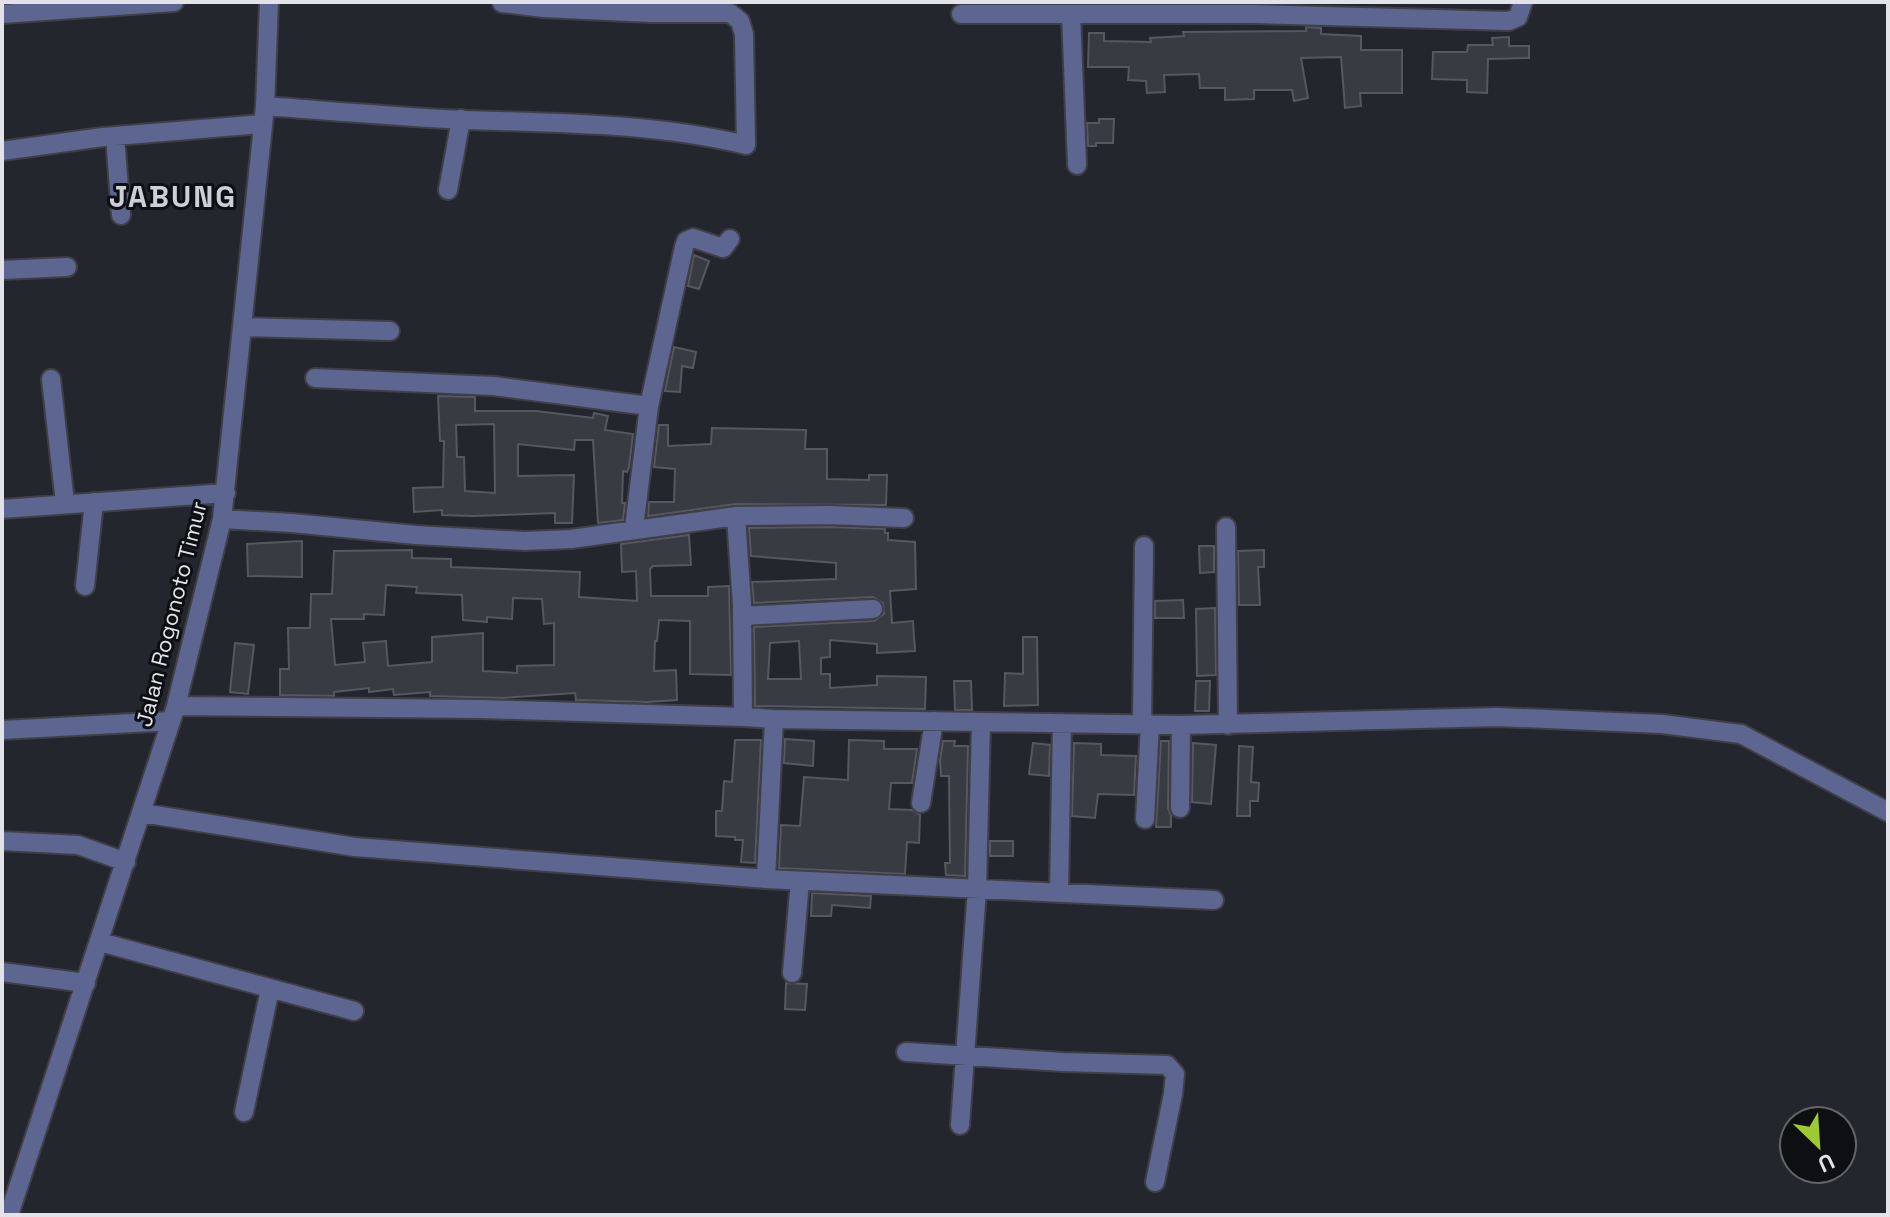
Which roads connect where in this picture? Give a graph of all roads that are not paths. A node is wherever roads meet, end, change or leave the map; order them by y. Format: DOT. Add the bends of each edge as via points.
graph roads {
  1 [pos="174,2"];
  2 [pos="269,2"];
  3 [pos="1523,2"];
  4 [pos="502,3"];
  5 [pos="650,7"];
  6 [pos="1262,8"];
  7 [pos="1431,10"];
  8 [pos="2,14"];
  9 [pos="961,14"];
  10 [pos="1071,14"];
  11 [pos="264,115"];
  12 [pos="461,119"];
  13 [pos="115,136"];
  14 [pos="2,151"];
  15 [pos="1077,165"];
  16 [pos="448,190"];
  17 [pos="121,215"];
  18 [pos="730,239"];
  19 [pos="67,267"];
  20 [pos="2,270"];
  21 [pos="242,327"];
  22 [pos="390,331"];
  23 [pos="315,378"];
  24 [pos="51,379"];
  25 [pos="649,406"];
  26 [pos="226,493"];
  27 [pos="94,502"];
  28 [pos="65,503"];
  29 [pos="2,509"];
  30 [pos="736,516"];
  31 [pos="904,518"];
  32 [pos="222,519"];
  33 [pos="1226,527"];
  34 [pos="634,528"];
  35 [pos="1144,546"];
  36 [pos="85,586"];
  37 [pos="873,609"];
  38 [pos="742,616"];
  39 [pos="173,713"];
  40 [pos="743,717"];
  41 [pos="774,719"];
  42 [pos="934,721"];
  43 [pos="981,722"];
  44 [pos="1062,723"];
  45 [pos="1146,724"];
  46 [pos="1181,725"];
  47 [pos="1228,725"];
  48 [pos="2,730"];
  49 [pos="921,803"];
  50 [pos="1180,808"];
  51 [pos="1888,812"];
  52 [pos="142,813"];
  53 [pos="1145,819"];
  54 [pos="2,841"];
  55 [pos="126,862"];
  56 [pos="766,879"];
  57 [pos="800,881"];
  58 [pos="977,889"];
  59 [pos="1059,893"];
  60 [pos="1214,900"];
  61 [pos="100,942"];
  62 [pos="2,972"];
  63 [pos="792,973"];
  64 [pos="86,983"];
  65 [pos="270,989"];
  66 [pos="354,1011"];
  67 [pos="906,1052"];
  68 [pos="965,1056"];
  69 [pos="244,1112"];
  70 [pos="960,1125"];
  71 [pos="1155,1182"];
  72 [pos="9,1215"];
  1 -- 8 [label="street"];
  2 -- 11 [label="street, Jalan Rogonoto Timur"];
  3 -- 7 [label="street" via="1518,17 1509,21"];
  4 -- 5 [label="street"];
  5 -- 12 [label="street" via="730,13 740,21 746,145 575,123"];
  6 -- 7 [label="street"];
  6 -- 10 [label="street"];
  9 -- 10 [label="street"];
  10 -- 15 [label="street"];
  11 -- 12 [label="street"];
  11 -- 13 [label="street"];
  11 -- 21 [label="street, Jalan Rogonoto Timur"];
  12 -- 16 [label="street"];
  13 -- 14 [label="street"];
  13 -- 17 [label="street"];
  18 -- 25 [label="street" via="723,248 693,238 686,241"];
  19 -- 20 [label="street"];
  21 -- 22 [label="street"];
  21 -- 26 [label="street, Jalan Rogonoto Timur"];
  23 -- 25 [label="street" via="494,386"];
  24 -- 28 [label="street"];
  25 -- 34 [label="street"];
  26 -- 27 [label="street"];
  26 -- 32 [label="street, Jalan Rogonoto Timur"];
  27 -- 28 [label="street"];
  27 -- 36 [label="street"];
  28 -- 29 [label="street"];
  30 -- 31 [label="street"];
  30 -- 34 [label="street"];
  30 -- 38 [label="street"];
  32 -- 34 [label="street" via="525,541"];
  32 -- 39 [label="street, Jalan Rogonoto Timur"];
  33 -- 47 [label="street"];
  35 -- 45 [label="street"];
  37 -- 38 [label="street"];
  38 -- 40 [label="street"];
  39 -- 40 [label="street" via="481,709"];
  39 -- 48 [label="street"];
  39 -- 52 [label="street, Jalan Rogonoto Timur"];
  40 -- 41 [label="street"];
  41 -- 42 [label="street"];
  41 -- 56 [label="street"];
  42 -- 43 [label="street"];
  42 -- 49 [label="street"];
  43 -- 44 [label="street"];
  43 -- 58 [label="street"];
  44 -- 45 [label="street"];
  44 -- 59 [label="street"];
  45 -- 46 [label="street"];
  45 -- 53 [label="street"];
  46 -- 47 [label="street"];
  46 -- 50 [label="street"];
  47 -- 51 [label="street" via="1498,717 1714,729 1741,734"];
  52 -- 55 [label="street, Jalan Rogonoto Timur"];
  52 -- 56 [label="street" via="355,847"];
  54 -- 55 [label="street" via="78,845"];
  55 -- 61 [label="street, Jalan Rogonoto Timur"];
  56 -- 57 [label="street"];
  57 -- 58 [label="street"];
  57 -- 63 [label="street"];
  58 -- 59 [label="street"];
  58 -- 68 [label="street"];
  59 -- 60 [label="street"];
  61 -- 64 [label="street, Jalan Rogonoto Timur"];
  61 -- 65 [label="street"];
  62 -- 64 [label="street"];
  64 -- 72 [label="street, Jalan Rogonoto Timur"];
  65 -- 66 [label="street"];
  65 -- 69 [label="street"];
  67 -- 68 [label="street"];
  68 -- 70 [label="street"];
  68 -- 71 [label="street" via="1167,1065 1175,1074 1173,1094"];
}
